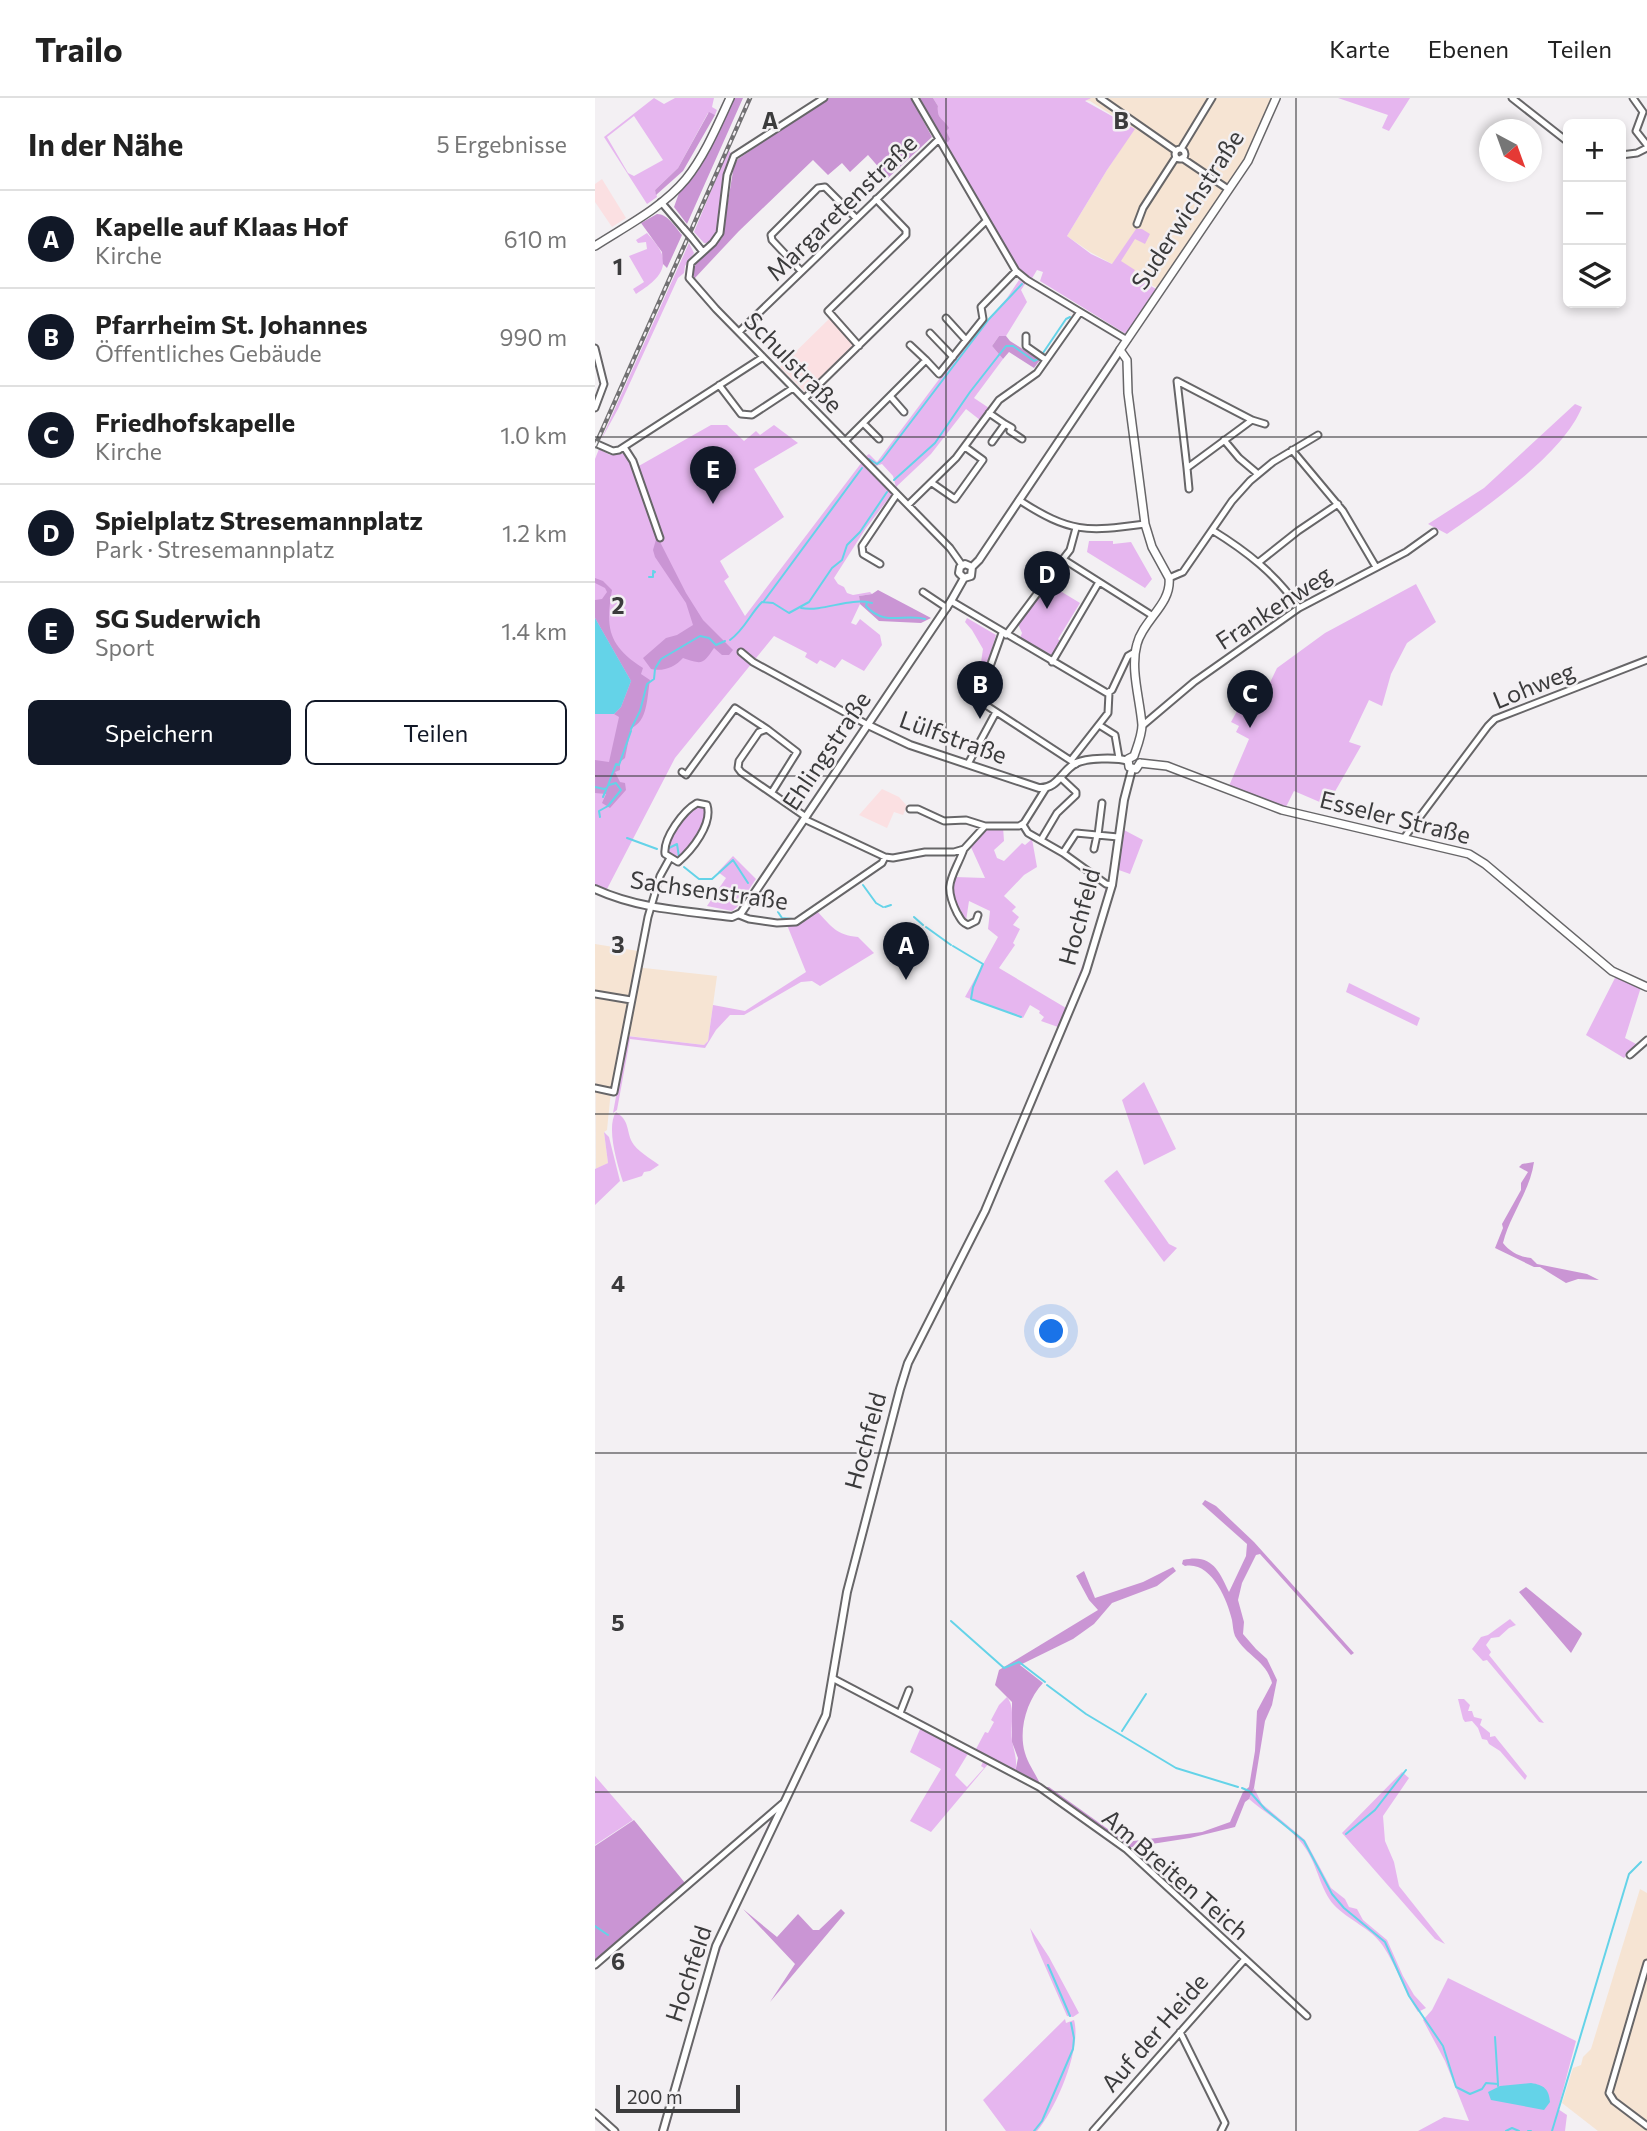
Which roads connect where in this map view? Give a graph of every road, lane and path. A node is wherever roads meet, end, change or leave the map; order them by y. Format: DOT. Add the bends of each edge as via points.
graph roads {
  1 [pos="730,98"];
  2 [pos="824,98"];
  3 [pos="915,98"];
  4 [pos="1094,98"];
  5 [pos="1212,98"];
  6 [pos="1276,98"];
  7 [pos="1512,98"];
  8 [pos="1633,98"];
  9 [pos="1103,100"];
  10 [pos="1563,138"];
  11 [pos="939,139"];
  12 [pos="1647,146"];
  13 [pos="1178,154"];
  14 [pos="1626,154"];
  15 [pos="1228,189"];
  16 [pos="876,199"];
  17 [pos="661,202"];
  18 [pos="856,218"];
  19 [pos="986,221"];
  20 [pos="1137,224"];
  21 [pos="595,246"];
  22 [pos="703,252"];
  23 [pos="801,271"];
  24 [pos="1016,271"];
  25 [pos="1080,312"];
  26 [pos="946,318"];
  27 [pos="739,332"];
  28 [pos="930,333"];
  29 [pos="1026,336"];
  30 [pos="966,340"];
  31 [pos="1127,340"];
  32 [pos="910,345"];
  33 [pos="859,346"];
  34 [pos="595,348"];
  35 [pos="1120,350"];
  36 [pos="763,357"];
  37 [pos="953,357"];
  38 [pos="926,360"];
  39 [pos="1046,360"];
  40 [pos="719,385"];
  41 [pos="793,388"];
  42 [pos="890,396"];
  43 [pos="804,399"];
  44 [pos="595,408"];
  45 [pos="904,412"];
  46 [pos="989,413"];
  47 [pos="1252,420"];
  48 [pos="863,423"];
  49 [pos="1005,424"];
  50 [pos="1265,424"];
  51 [pos="1318,435"];
  52 [pos="879,439"];
  53 [pos="1022,439"];
  54 [pos="1224,440"];
  55 [pos="845,441"];
  56 [pos="992,442"];
  57 [pos="595,443"];
  58 [pos="624,447"];
  59 [pos="965,447"];
  60 [pos="1291,450"];
  61 [pos="1187,468"];
  62 [pos="1258,474"];
  63 [pos="932,483"];
  64 [pos="1189,489"];
  65 [pos="897,494"];
  66 [pos="1019,500"];
  67 [pos="1338,504"];
  68 [pos="908,505"];
  69 [pos="1145,524"];
  70 [pos="1076,528"];
  71 [pos="1212,530"];
  72 [pos="1434,532"];
  73 [pos="660,538"];
  74 [pos="1063,559"];
  75 [pos="1259,562"];
  76 [pos="880,564"];
  77 [pos="962,565"];
  78 [pos="972,566"];
  79 [pos="1376,567"];
  80 [pos="964,578"];
  81 [pos="1169,578"];
  82 [pos="1099,582"];
  83 [pos="923,592"];
  84 [pos="951,601"];
  85 [pos="947,608"];
  86 [pos="1299,608"];
  87 [pos="1153,616"];
  88 [pos="1004,634"];
  89 [pos="741,652"];
  90 [pos="1135,652"];
  91 [pos="1647,660"];
  92 [pos="1052,662"];
  93 [pos="1107,693"];
  94 [pos="996,712"];
  95 [pos="868,725"];
  96 [pos="1099,725"];
  97 [pos="1142,726"];
  98 [pos="767,729"];
  99 [pos="1119,758"];
  100 [pos="1131,759"];
  101 [pos="1074,761"];
  102 [pos="1140,763"];
  103 [pos="968,764"];
  104 [pos="1132,769"];
  105 [pos="682,772"];
  106 [pos="1061,778"];
  107 [pos="1047,788"];
  108 [pos="772,792"];
  109 [pos="1102,803"];
  110 [pos="910,809"];
  111 [pos="805,818"];
  112 [pos="1023,824"];
  113 [pos="985,826"];
  114 [pos="1098,835"];
  115 [pos="1118,837"];
  116 [pos="1404,838"];
  117 [pos="1041,840"];
  118 [pos="964,849"];
  119 [pos="1094,849"];
  120 [pos="1063,853"];
  121 [pos="885,857"];
  122 [pos="670,858"];
  123 [pos="1112,885"];
  124 [pos="595,889"];
  125 [pos="651,906"];
  126 [pos="739,915"];
  127 [pos="978,915"];
  128 [pos="1647,987"];
  129 [pos="595,994"];
  130 [pos="631,1000"];
  131 [pos="1647,1040"];
  132 [pos="1630,1055"];
  133 [pos="595,1088"];
  134 [pos="834,1679"];
  135 [pos="909,1690"];
  136 [pos="900,1713"];
  137 [pos="785,1802"];
  138 [pos="1245,1959"];
  139 [pos="1647,1963"];
  140 [pos="595,1965"];
  141 [pos="1307,2016"];
  142 [pos="1180,2032"];
  143 [pos="595,2113"];
  144 [pos="1647,2126"];
  145 [pos="615,2131"];
  146 [pos="663,2131"];
  147 [pos="1093,2131"];
  148 [pos="1221,2131"];
  1 -- 17 [label="main road" via="698,162"];
  2 -- 22 [label="street" via="734,156 720,233"];
  3 -- 11 [label="street"];
  4 -- 9 [label="street"];
  5 -- 13 [label="street"];
  6 -- 15 [label="main road, Suderwichstraße" via="1255,148"];
  7 -- 10 [label="street"];
  8 -- 12 [label="street" via="1643,112 1636,131"];
  9 -- 13 [label="street"];
  11 -- 16 [label="street, Margaretenstraße"];
  11 -- 19 [label="street"];
  12 -- 14 [label="street"];
  13 -- 15 [label="street"];
  13 -- 20 [label="street"];
  15 -- 31 [label="main road, Suderwichstraße"];
  16 -- 18 [label="street, Margaretenstraße"];
  16 -- 33 [label="street" via="906,234 828,312"];
  17 -- 21 [label="main road"];
  17 -- 22 [label="street, bridge"];
  18 -- 23 [label="street, Margaretenstraße"];
  18 -- 23 [label="street" via="825,187 818,188 771,235"];
  19 -- 24 [label="street"];
  19 -- 33 [label="street"];
  22 -- 27 [label="street, Schulstraße" via="690,266 689,278"];
  23 -- 27 [label="street, Margaretenstraße"];
  24 -- 25 [label="street"];
  24 -- 30 [label="street" via="981,307 983,319"];
  25 -- 31 [label="street"];
  25 -- 39 [label="street"];
  26 -- 30 [label="street"];
  27 -- 36 [label="street, Schulstraße"];
  28 -- 37 [label="street"];
  29 -- 39 [label="street" via="1026,346"];
  30 -- 37 [label="street"];
  31 -- 35 [label="main road, Ehlingstraße"];
  32 -- 38 [label="street"];
  33 -- 43 [label="street"];
  34 -- 44 [label="street" via="604,384"];
  35 -- 66 [label="street, Ehlingstraße"];
  35 -- 69 [label="main road" via="1127,360"];
  36 -- 40 [label="street"];
  36 -- 41 [label="street, Schulstraße"];
  37 -- 38 [label="street" via="939,374"];
  38 -- 42 [label="street"];
  39 -- 46 [label="street"];
  40 -- 41 [label="street" via="746,416"];
  40 -- 58 [label="street"];
  41 -- 43 [label="street, Schulstraße"];
  42 -- 45 [label="street"];
  42 -- 48 [label="street"];
  43 -- 55 [label="street, Schulstraße"];
  46 -- 49 [label="street"];
  46 -- 59 [label="street"];
  47 -- 50 [label="street"];
  47 -- 54 [label="street"];
  47 -- 61 [label="street" via="1177,381"];
  48 -- 52 [label="street"];
  48 -- 55 [label="street"];
  49 -- 53 [label="street"];
  49 -- 56 [label="street"];
  51 -- 60 [label="street"];
  54 -- 61 [label="street"];
  54 -- 62 [label="street"];
  55 -- 65 [label="street, Schulstraße"];
  57 -- 58 [label="street" via="613,452"];
  58 -- 73 [label="street"];
  59 -- 63 [label="street"];
  59 -- 63 [label="street" via="983,460 955,499"];
  60 -- 62 [label="street"];
  60 -- 67 [label="street"];
  61 -- 64 [label="street"];
  62 -- 71 [label="street"];
  63 -- 68 [label="street"];
  65 -- 68 [label="street, Schulstraße"];
  65 -- 76 [label="street" via="862,547 863,554"];
  66 -- 70 [label="street" via="1047,518"];
  66 -- 78 [label="street, Ehlingstraße"];
  67 -- 75 [label="street"];
  67 -- 79 [label="street"];
  68 -- 77 [label="street, Schulstraße"];
  69 -- 70 [label="street"];
  69 -- 81 [label="main road"];
  70 -- 74 [label="street"];
  71 -- 75 [label="street"];
  71 -- 81 [label="street" via="1183,572"];
  72 -- 79 [label="street, Frankenweg"];
  74 -- 82 [label="street"];
  74 -- 88 [label="street"];
  75 -- 86 [label="street"];
  77 -- 78 [label="street"];
  77 -- 80 [label="street" via="959,571"];
  78 -- 80 [label="street, Ehlingstraße" via="971,576"];
  79 -- 86 [label="street, Frankenweg"];
  80 -- 84 [label="street, Ehlingstraße"];
  81 -- 87 [label="main road" via="1168,594"];
  82 -- 87 [label="street"];
  82 -- 92 [label="street"];
  83 -- 85 [label="street"];
  84 -- 85 [label="street, Ehlingstraße"];
  84 -- 88 [label="street"];
  85 -- 95 [label="street, Ehlingstraße"];
  86 -- 97 [label="street, Frankenweg" via="1194,682"];
  87 -- 90 [label="main road"];
  88 -- 92 [label="street"];
  88 -- 94 [label="street" via="978,700"];
  89 -- 95 [label="street, Lülfstraße"];
  90 -- 93 [label="street"];
  90 -- 97 [label="main road"];
  91 -- 116 [label="street, Lohweg" via="1495,719"];
  92 -- 93 [label="street"];
  93 -- 96 [label="street" via="1108,713"];
  94 -- 101 [label="street"];
  94 -- 103 [label="street"];
  95 -- 103 [label="street, Lülfstraße"];
  95 -- 111 [label="street, Ehlingstraße"];
  96 -- 99 [label="street" via="1115,735"];
  96 -- 101 [label="street"];
  97 -- 100 [label="main road"];
  98 -- 105 [label="street" via="735,708 686,775"];
  98 -- 108 [label="street" via="797,752"];
  98 -- 108 [label="street" via="759,732 738,764 741,772"];
  99 -- 100 [label="street"];
  99 -- 101 [label="street"];
  100 -- 102 [label="main road" via="1139,758"];
  100 -- 104 [label="main road" via="1128,766"];
  101 -- 106 [label="street"];
  102 -- 104 [label="main road"];
  102 -- 116 [label="main road, Esseler Straße" via="1167,766 1282,810"];
  103 -- 107 [label="street, Lülfstraße"];
  104 -- 115 [label="street, Hochfeld"];
  106 -- 107 [label="street"];
  106 -- 117 [label="street" via="1076,795 1056,813"];
  107 -- 112 [label="street"];
  108 -- 111 [label="street"];
  109 -- 114 [label="street"];
  110 -- 113 [label="street" via="944,821 966,820"];
  111 -- 121 [label="street"];
  111 -- 126 [label="street, Ehlingstraße"];
  112 -- 113 [label="street"];
  112 -- 117 [label="street" via="1028,834"];
  113 -- 118 [label="street"];
  114 -- 115 [label="street"];
  114 -- 119 [label="street"];
  114 -- 120 [label="street" via="1076,833"];
  115 -- 123 [label="street, Hochfeld"];
  116 -- 128 [label="main road, Esseler Straße" via="1478,859 1612,971"];
  117 -- 120 [label="street"];
  118 -- 121 [label="street"];
  118 -- 127 [label="street" via="948,896 968,926"];
  120 -- 123 [label="street"];
  121 -- 126 [label="street, Sachsenstraße" via="802,919 787,924"];
  122 -- 122 [label="street" via="678,862 695,842 709,814 705,803 691,807 671,832 663,850"];
  122 -- 125 [label="street"];
  123 -- 134 [label="street, Hochfeld" via="1076,997 985,1211 903,1378 847,1592"];
  124 -- 125 [label="street, Sachsenstraße"];
  125 -- 126 [label="street, Sachsenstraße"];
  125 -- 130 [label="street"];
  129 -- 130 [label="street"];
  130 -- 133 [label="street" via="614,1092"];
  131 -- 132 [label="street"];
  134 -- 136 [label="street, Am Breiten Teich"];
  134 -- 137 [label="street, Hochfeld" via="826,1715"];
  135 -- 136 [label="street"];
  136 -- 138 [label="street, Am Breiten Teich" via="1039,1787 1116,1842"];
  137 -- 140 [label="street"];
  137 -- 146 [label="street, Hochfeld" via="716,1946"];
  138 -- 141 [label="street, Am Breiten Teich"];
  138 -- 142 [label="street, Auf der Heide"];
  139 -- 144 [label="street" via="1609,2093"];
  142 -- 147 [label="street, Auf der Heide"];
  142 -- 148 [label="street" via="1225,2123"];
  143 -- 145 [label="street"];
}
